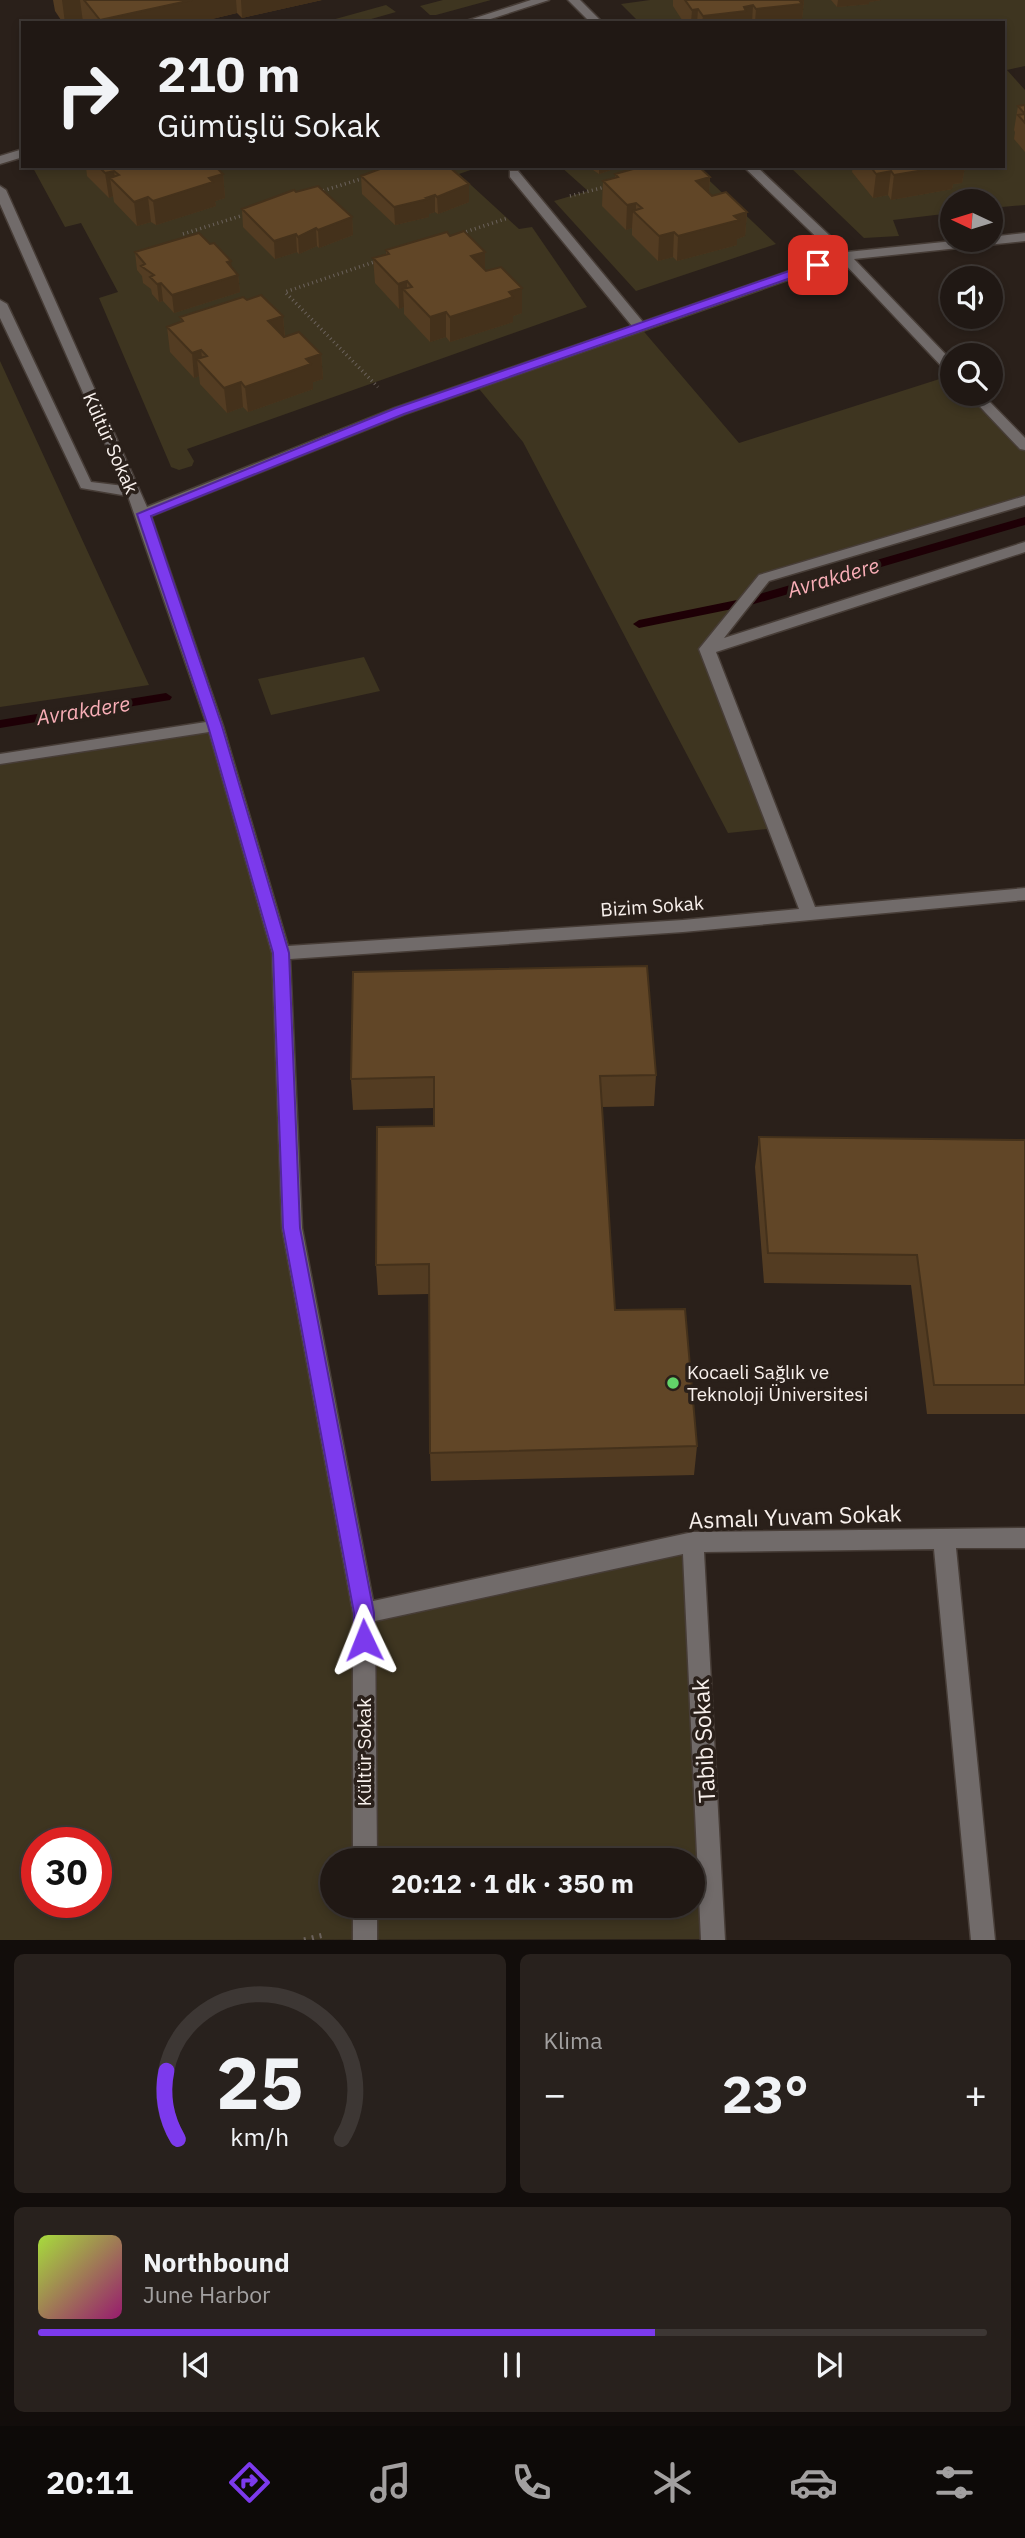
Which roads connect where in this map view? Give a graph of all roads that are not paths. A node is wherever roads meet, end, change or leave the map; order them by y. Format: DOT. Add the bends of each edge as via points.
graph roads {
  1 [pos="543,0"];
  2 [pos="574,0"];
  3 [pos="472,21"];
  4 [pos="596,21"];
  5 [pos="21,154"];
  6 [pos="0,160"];
  7 [pos="751,168"];
  8 [pos="513,174"];
  9 [pos="0,190"];
  10 [pos="1025,237"];
  11 [pos="844,256"];
  12 [pos="0,304"];
  13 [pos="640,327"];
  14 [pos="940,356"];
  15 [pos="987,406"];
  16 [pos="1025,446"];
  17 [pos="132,492"];
  18 [pos="1025,500"];
  19 [pos="143,514"];
  20 [pos="1025,547"];
  21 [pos="707,649"];
  22 [pos="215,726"];
  23 [pos="0,759"];
  24 [pos="1025,894"];
  25 [pos="809,914"];
  26 [pos="281,953"];
  27 [pos="944,1538"];
  28 [pos="1025,1538"];
  29 [pos="693,1542"];
  30 [pos="364,1613"];
  31 [pos="365,1848"];
  32 [pos="365,1918"];
  33 [pos="365,1940"];
  34 [pos="713,1940"];
  35 [pos="983,1940"];
  1 -- 3 [label="street"];
  2 -- 4 [label="street"];
  5 -- 6 [label="street"];
  7 -- 11 [label="street"];
  8 -- 13 [label="street"];
  9 -- 17 [label="street, Kültür Sokak"];
  10 -- 11 [label="street"];
  11 -- 13 [label="street"];
  11 -- 14 [label="street"];
  12 -- 17 [label="street" via="86,485"];
  13 -- 19 [label="street" via="400,411"];
  15 -- 16 [label="street"];
  17 -- 19 [label="street, Kültür Sokak"];
  18 -- 21 [label="street" via="764,578"];
  19 -- 22 [label="street, Kültür Sokak"];
  20 -- 21 [label="street"];
  21 -- 25 [label="street"];
  22 -- 23 [label="street"];
  22 -- 26 [label="street, Kültür Sokak"];
  24 -- 25 [label="street, Bizim Sokak"];
  25 -- 26 [label="street, Bizim Sokak"];
  26 -- 30 [label="street, Kültür Sokak" via="292,1228"];
  27 -- 28 [label="street, Asmalı Yuvam Sokak"];
  27 -- 29 [label="street, Asmalı Yuvam Sokak"];
  27 -- 35 [label="street"];
  29 -- 30 [label="street, Asmalı Yuvam Sokak"];
  29 -- 34 [label="street, Tabib Sokak"];
  30 -- 31 [label="street, Kültür Sokak"];
  32 -- 33 [label="street"];
}
